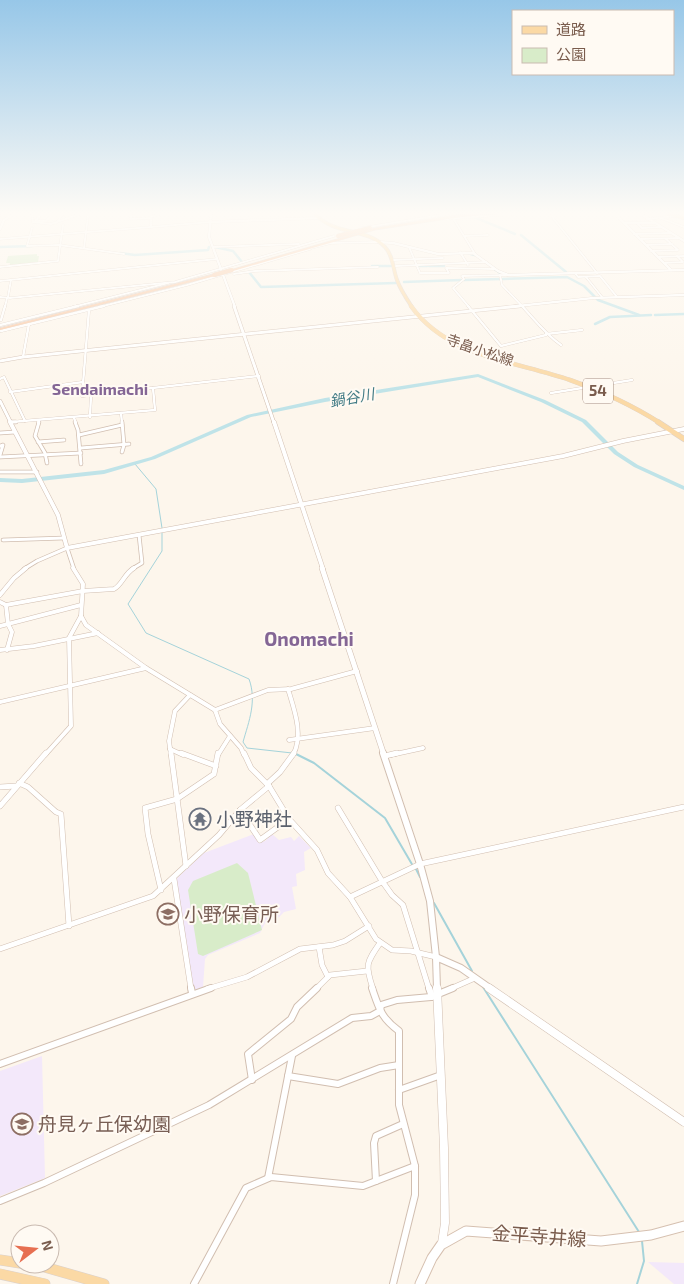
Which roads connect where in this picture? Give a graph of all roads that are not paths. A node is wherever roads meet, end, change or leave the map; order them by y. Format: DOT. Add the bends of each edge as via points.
graph roads {
  1 [pos="71,274"];
  2 [pos="204,274"];
  3 [pos="214,274"];
  4 [pos="227,274"];
  5 [pos="233,274"];
  6 [pos="395,274"];
  7 [pos="399,274"];
  8 [pos="544,274"];
  9 [pos="576,274"];
  10 [pos="224,275"];
  11 [pos="500,275"];
  12 [pos="508,275"];
  13 [pos="473,276"];
  14 [pos="586,277"];
  15 [pos="11,280"];
  16 [pos="0,281"];
  17 [pos="175,282"];
  18 [pos="684,295"];
  19 [pos="0,297"];
  20 [pos="8,297"];
  21 [pos="602,297"];
  22 [pos="617,297"];
  23 [pos="95,304"];
  24 [pos="523,305"];
  25 [pos="87,307"];
  26 [pos="473,310"];
  27 [pos="421,315"];
  28 [pos="1,320"];
  29 [pos="29,324"];
  30 [pos="0,328"];
  31 [pos="582,330"];
  32 [pos="245,334"];
  33 [pos="546,334"];
  34 [pos="561,345"];
  35 [pos="85,350"];
  36 [pos="23,357"];
  37 [pos="0,361"];
  38 [pos="259,376"];
  39 [pos="0,379"];
  40 [pos="632,380"];
  41 [pos="83,382"];
  42 [pos="591,387"];
  43 [pos="153,388"];
  44 [pos="10,392"];
  45 [pos="551,394"];
  46 [pos="91,395"];
  47 [pos="0,401"];
  48 [pos="121,413"];
  49 [pos="90,416"];
  50 [pos="74,418"];
  51 [pos="39,420"];
  52 [pos="25,421"];
  53 [pos="11,422"];
  54 [pos="122,425"];
  55 [pos="684,429"];
  56 [pos="675,431"];
  57 [pos="15,432"];
  58 [pos="0,433"];
  59 [pos="79,435"];
  60 [pos="684,437"];
  61 [pos="64,440"];
  62 [pos="38,442"];
  63 [pos="129,444"];
  64 [pos="124,445"];
  65 [pos="0,446"];
  66 [pos="81,450"];
  67 [pos="122,452"];
  68 [pos="45,453"];
  69 [pos="28,455"];
  70 [pos="0,456"];
  71 [pos="47,463"];
  72 [pos="81,464"];
  73 [pos="0,472"];
  74 [pos="37,472"];
  75 [pos="301,505"];
  76 [pos="139,535"];
  77 [pos="64,538"];
  78 [pos="4,540"];
  79 [pos="66,548"];
  80 [pos="0,586"];
  81 [pos="6,586"];
  82 [pos="83,591"];
  83 [pos="0,595"];
  84 [pos="0,602"];
  85 [pos="81,604"];
  86 [pos="6,605"];
  87 [pos="81,616"];
  88 [pos="8,624"];
  89 [pos="0,626"];
  90 [pos="98,633"];
  91 [pos="69,638"];
  92 [pos="0,650"];
  93 [pos="7,650"];
  94 [pos="146,668"];
  95 [pos="357,672"];
  96 [pos="70,686"];
  97 [pos="288,689"];
  98 [pos="190,695"];
  99 [pos="0,702"];
  100 [pos="215,710"];
  101 [pos="375,728"];
  102 [pos="230,736"];
  103 [pos="289,740"];
  104 [pos="298,740"];
  105 [pos="170,748"];
  106 [pos="423,748"];
  107 [pos="385,756"];
  108 [pos="216,766"];
  109 [pos="17,784"];
  110 [pos="268,785"];
  111 [pos="0,787"];
  112 [pos="177,799"];
  113 [pos="0,806"];
  114 [pos="684,807"];
  115 [pos="338,808"];
  116 [pos="240,810"];
  117 [pos="289,819"];
  118 [pos="186,866"];
  119 [pos="416,866"];
  120 [pos="174,879"];
  121 [pos="382,881"];
  122 [pos="161,890"];
  123 [pos="350,897"];
  124 [pos="69,926"];
  125 [pos="368,926"];
  126 [pos="380,943"];
  127 [pos="319,947"];
  128 [pos="0,949"];
  129 [pos="418,952"];
  130 [pos="436,957"];
  131 [pos="367,971"];
  132 [pos="328,978"];
  133 [pos="475,978"];
  134 [pos="192,993"];
  135 [pos="435,995"];
  136 [pos="380,1012"];
  137 [pos="292,1056"];
  138 [pos="0,1064"];
  139 [pos="399,1065"];
  140 [pos="441,1075"];
  141 [pos="288,1076"];
  142 [pos="252,1080"];
  143 [pos="399,1090"];
  144 [pos="684,1122"];
  145 [pos="403,1124"];
  146 [pos="415,1166"];
  147 [pos="268,1178"];
  148 [pos="376,1181"];
  149 [pos="0,1200"];
  150 [pos="684,1226"];
  151 [pos="442,1243"];
  152 [pos="60,1272"];
  153 [pos="0,1274"];
  154 [pos="45,1284"];
  155 [pos="104,1284"];
  156 [pos="194,1284"];
  157 [pos="393,1284"];
  158 [pos="420,1284"];
  1 -- 15 [label="street"];
  2 -- 17 [label="street"];
  3 -- 23 [label="highway"];
  3 -- 23 [label="highway"];
  4 -- 10 [label="street"];
  5 -- 10 [label="street"];
  6 -- 27 [label="main road, 寺畠小松線 / 54"];
  7 -- 27 [label="main road, 寺畠小松線 / 54"];
  8 -- 12 [label="street"];
  9 -- 14 [label="street"];
  10 -- 25 [label="street"];
  10 -- 32 [label="street"];
  11 -- 12 [label="street"];
  11 -- 13 [label="street"];
  11 -- 24 [label="street" via="502,285"];
  13 -- 26 [label="street" via="462,276 464,280 453,288"];
  14 -- 21 [label="street"];
  14 -- 22 [label="street" via="600,276"];
  15 -- 16 [label="street"];
  15 -- 20 [label="street"];
  17 -- 20 [label="street"];
  17 -- 30 [label="street"];
  18 -- 22 [label="street"];
  19 -- 20 [label="street"];
  20 -- 28 [label="street"];
  21 -- 22 [label="street"];
  21 -- 24 [label="street"];
  23 -- 25 [label="highway"];
  24 -- 26 [label="street"];
  24 -- 33 [label="street"];
  25 -- 29 [label="street"];
  25 -- 30 [label="highway"];
  25 -- 35 [label="street"];
  26 -- 27 [label="street"];
  26 -- 33 [label="street" via="501,346"];
  27 -- 32 [label="street"];
  27 -- 42 [label="main road, 寺畠小松線 / 54" via="436,330 456,342 558,373"];
  29 -- 30 [label="street"];
  29 -- 36 [label="street"];
  31 -- 33 [label="street"];
  32 -- 35 [label="street"];
  32 -- 38 [label="street"];
  33 -- 34 [label="street"];
  35 -- 36 [label="street"];
  35 -- 41 [label="street"];
  36 -- 37 [label="street"];
  38 -- 43 [label="street"];
  38 -- 75 [label="street"];
  39 -- 44 [label="street" via="4,378"];
  40 -- 42 [label="street"];
  41 -- 44 [label="street"];
  41 -- 46 [label="street" via="82,396"];
  42 -- 45 [label="street"];
  42 -- 56 [label="main road, 寺畠小松線 / 54"];
  43 -- 46 [label="street"];
  43 -- 48 [label="street" via="154,410"];
  44 -- 52 [label="street"];
  46 -- 49 [label="street"];
  47 -- 53 [label="street"];
  48 -- 49 [label="street"];
  48 -- 54 [label="street"];
  49 -- 50 [label="street"];
  50 -- 51 [label="street"];
  50 -- 59 [label="street"];
  51 -- 52 [label="street"];
  51 -- 62 [label="street" via="35,433"];
  52 -- 53 [label="street"];
  53 -- 57 [label="street"];
  54 -- 59 [label="street"];
  54 -- 64 [label="street"];
  55 -- 56 [label="street"];
  56 -- 60 [label="main road, 寺畠小松線 / 54"];
  56 -- 75 [label="street"];
  57 -- 58 [label="street"];
  57 -- 69 [label="street"];
  59 -- 66 [label="street"];
  61 -- 62 [label="street"];
  62 -- 68 [label="street"];
  63 -- 64 [label="street"];
  64 -- 66 [label="street"];
  64 -- 67 [label="street"];
  65 -- 70 [label="street" via="3,445"];
  66 -- 68 [label="street"];
  66 -- 72 [label="street"];
  68 -- 69 [label="street"];
  68 -- 71 [label="street"];
  69 -- 70 [label="street"];
  69 -- 74 [label="street"];
  73 -- 74 [label="street"];
  74 -- 77 [label="street" via="58,515"];
  75 -- 76 [label="street"];
  75 -- 95 [label="street"];
  76 -- 79 [label="street"];
  76 -- 82 [label="street" via="142,563 126,573 114,589"];
  77 -- 78 [label="street"];
  77 -- 79 [label="street"];
  79 -- 81 [label="street" via="32,563"];
  79 -- 82 [label="street" via="75,573 83,584"];
  80 -- 81 [label="street"];
  81 -- 83 [label="street"];
  82 -- 85 [label="street"];
  82 -- 86 [label="street"];
  84 -- 86 [label="street"];
  85 -- 87 [label="street"];
  85 -- 88 [label="street"];
  86 -- 88 [label="street"];
  87 -- 90 [label="street" via="86,625"];
  87 -- 91 [label="street"];
  88 -- 89 [label="street"];
  88 -- 93 [label="street" via="12,632"];
  90 -- 91 [label="street"];
  90 -- 94 [label="street"];
  91 -- 93 [label="street"];
  91 -- 96 [label="street"];
  92 -- 93 [label="street"];
  94 -- 96 [label="street"];
  94 -- 98 [label="street"];
  95 -- 97 [label="street"];
  95 -- 101 [label="street"];
  96 -- 99 [label="street"];
  96 -- 109 [label="street" via="71,726"];
  97 -- 100 [label="street" via="268,690"];
  97 -- 104 [label="street" via="299,730"];
  98 -- 100 [label="street"];
  98 -- 105 [label="street" via="175,711 170,729"];
  100 -- 102 [label="street" via="220,724"];
  101 -- 104 [label="street"];
  101 -- 107 [label="street"];
  102 -- 108 [label="street" via="218,752"];
  102 -- 110 [label="street"];
  103 -- 104 [label="street"];
  104 -- 110 [label="street" via="295,754"];
  105 -- 108 [label="street"];
  105 -- 112 [label="street"];
  106 -- 107 [label="street"];
  107 -- 119 [label="street"];
  108 -- 112 [label="street" via="214,774"];
  109 -- 111 [label="street"];
  109 -- 113 [label="street"];
  109 -- 124 [label="street" via="28,787 62,814"];
  110 -- 116 [label="street"];
  110 -- 117 [label="street"];
  112 -- 118 [label="street"];
  112 -- 122 [label="street" via="145,808"];
  114 -- 119 [label="street"];
  115 -- 121 [label="street"];
  116 -- 117 [label="street" via="260,840"];
  116 -- 118 [label="street"];
  117 -- 123 [label="street" via="317,850 328,873"];
  118 -- 120 [label="street"];
  119 -- 121 [label="street"];
  119 -- 130 [label="street" via="430,900"];
  120 -- 122 [label="street"];
  120 -- 134 [label="street"];
  121 -- 123 [label="street"];
  121 -- 129 [label="street" via="403,905"];
  122 -- 124 [label="street" via="153,896"];
  123 -- 125 [label="street"];
  124 -- 128 [label="street"];
  125 -- 126 [label="street"];
  125 -- 127 [label="street" via="345,941"];
  126 -- 129 [label="street" via="392,950"];
  126 -- 131 [label="street" via="366,962"];
  127 -- 132 [label="street"];
  127 -- 134 [label="street" via="300,949 246,977"];
  129 -- 130 [label="street"];
  129 -- 135 [label="street"];
  130 -- 133 [label="street"];
  130 -- 135 [label="street"];
  131 -- 132 [label="street" via="336,973"];
  131 -- 136 [label="street"];
  132 -- 142 [label="street" via="297,1007 291,1018 248,1054"];
  133 -- 135 [label="street"];
  133 -- 144 [label="street"];
  134 -- 138 [label="street"];
  135 -- 136 [label="street" via="397,1000 381,1005"];
  135 -- 140 [label="street"];
  136 -- 137 [label="street" via="352,1018"];
  136 -- 139 [label="street" via="399,1031"];
  137 -- 141 [label="street"];
  137 -- 142 [label="street"];
  139 -- 141 [label="street" via="380,1068 338,1084"];
  139 -- 143 [label="street"];
  140 -- 143 [label="street"];
  140 -- 151 [label="street" via="444,1157"];
  141 -- 147 [label="street"];
  142 -- 149 [label="street" via="209,1105 44,1183"];
  143 -- 145 [label="street"];
  145 -- 146 [label="street"];
  145 -- 148 [label="street" via="376,1136"];
  146 -- 148 [label="street"];
  146 -- 157 [label="street" via="415,1195"];
  147 -- 148 [label="street" via="363,1186"];
  147 -- 156 [label="street" via="246,1188"];
  150 -- 151 [label="main road, 金平寺井線" via="601,1241 466,1231"];
  151 -- 158 [label="main road"];
  152 -- 155 [label="main road"];
  153 -- 154 [label="main road"];
}
